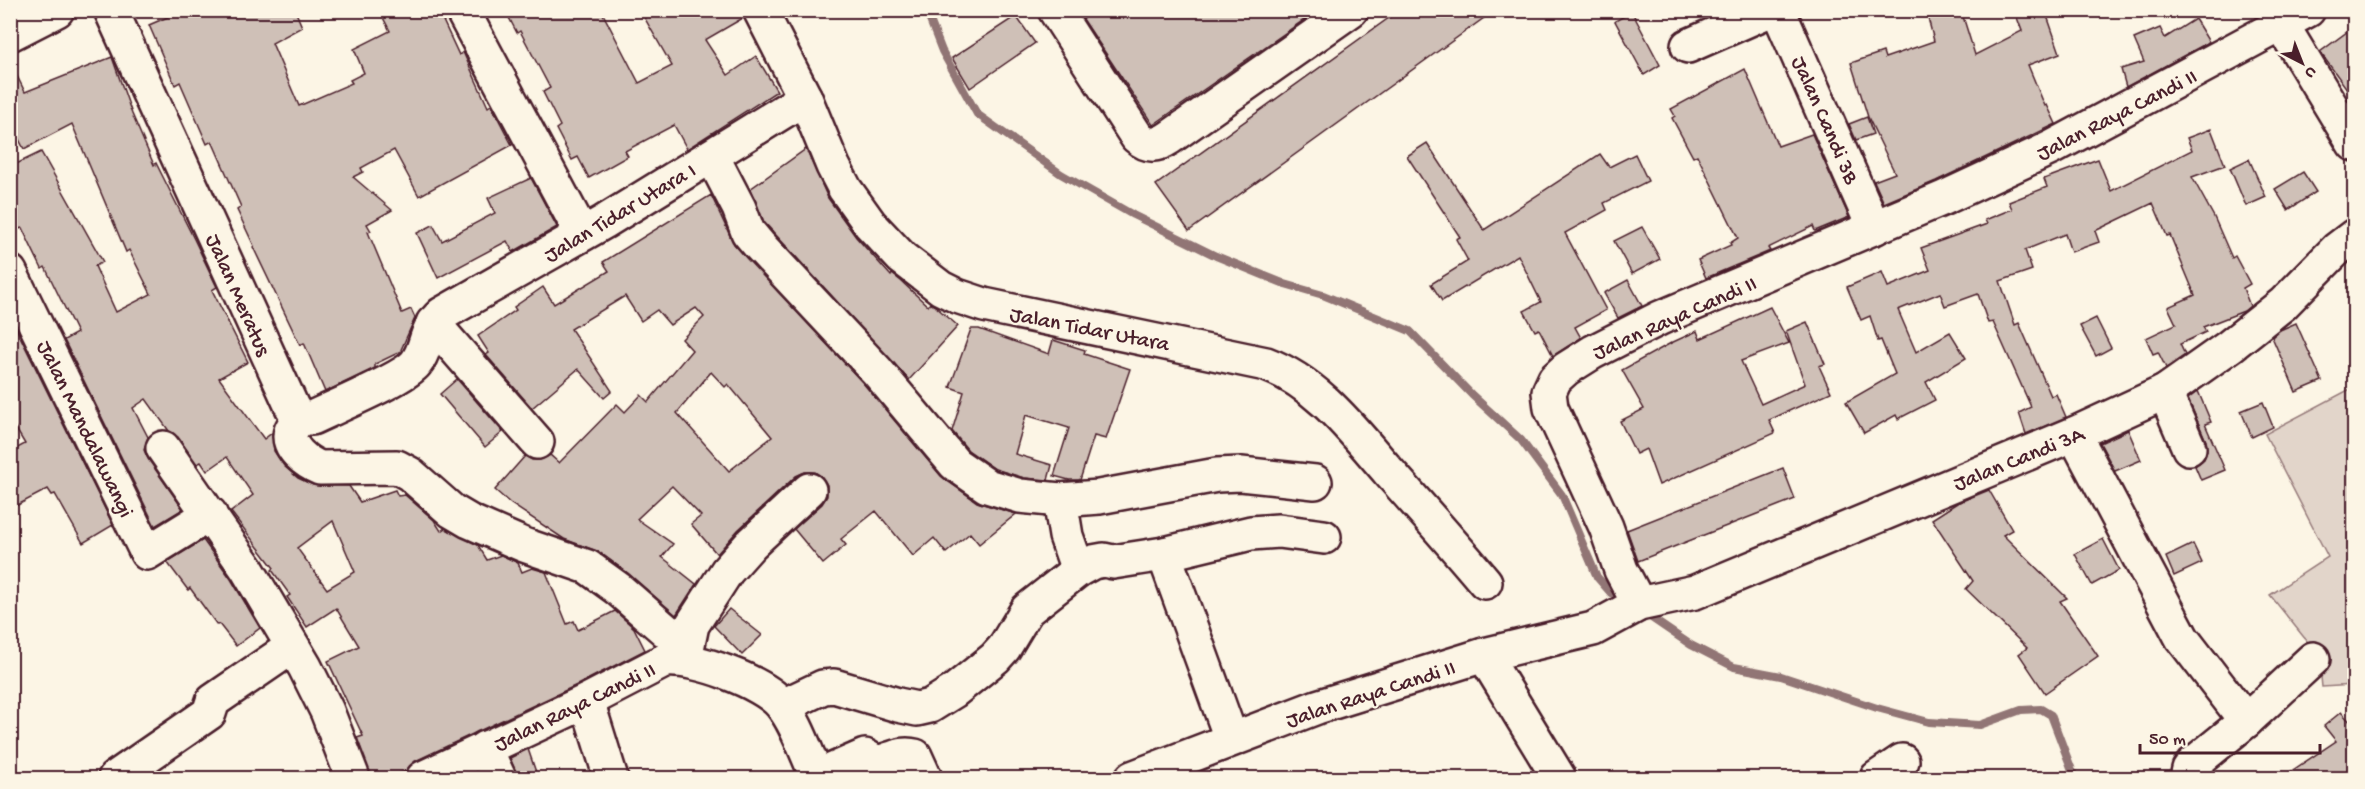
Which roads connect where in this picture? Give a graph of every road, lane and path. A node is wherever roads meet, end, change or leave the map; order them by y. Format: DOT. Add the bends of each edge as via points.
graph roads {
  1 [pos="111,10"];
  2 [pos="462,10"];
  3 [pos="760,10"];
  4 [pos="1055,10"];
  5 [pos="1351,10"];
  6 [pos="1770,10"];
  7 [pos="1778,10"];
  8 [pos="2289,17"];
  9 [pos="1688,46"];
  10 [pos="806,98"];
  11 [pos="2355,144"];
  12 [pos="712,156"];
  13 [pos="1874,228"];
  14 [pos="582,234"];
  15 [pos="2355,236"];
  16 [pos="10,272"];
  17 [pos="433,322"];
  18 [pos="2165,392"];
  19 [pos="299,418"];
  20 [pos="2074,434"];
  21 [pos="537,442"];
  22 [pos="163,448"];
  23 [pos="2189,448"];
  24 [pos="1315,482"];
  25 [pos="808,490"];
  26 [pos="1060,500"];
  27 [pos="210,514"];
  28 [pos="1324,537"];
  29 [pos="1164,554"];
  30 [pos="1078,570"];
  31 [pos="1485,582"];
  32 [pos="1639,604"];
  33 [pos="292,647"];
  34 [pos="682,654"];
  35 [pos="1484,655"];
  36 [pos="2313,659"];
  37 [pos="587,701"];
  38 [pos="783,706"];
  39 [pos="2246,721"];
  40 [pos="1231,738"];
  41 [pos="485,748"];
  42 [pos="115,778"];
  43 [pos="353,778"];
  44 [pos="423,778"];
  45 [pos="499,778"];
  46 [pos="611,778"];
  47 [pos="817,778"];
  48 [pos="925,778"];
  49 [pos="1132,778"];
  50 [pos="1558,778"];
  51 [pos="2187,778"];
  1 -- 19 [label="street, Jalan Meratus"];
  2 -- 14 [label="street"];
  3 -- 10 [label="street, Jalan Tidar Utara"];
  4 -- 5 [label="street" via="1137,137 1151,145 1160,144"];
  6 -- 9 [label="street"];
  7 -- 13 [label="street, Jalan Candi 3B"];
  8 -- 11 [label="street"];
  8 -- 13 [label="street, Jalan Raya Candi II" via="2050,148"];
  10 -- 12 [label="street, Jalan Tidar Utara I"];
  10 -- 31 [label="street, Jalan Tidar Utara" via="833,166 860,210 896,252 940,288 984,305 1256,362 1297,378 1347,425"];
  12 -- 14 [label="street, Jalan Tidar Utara I"];
  12 -- 26 [label="street" via="753,239 877,371 955,464 987,486 1009,494"];
  13 -- 32 [label="street, Jalan Raya Candi II" via="1660,318 1575,362 1555,379 1549,392 1551,408"];
  14 -- 17 [label="street, Jalan Tidar Utara I"];
  15 -- 18 [label="street, Jalan Candi 3A" via="2283,304"];
  16 -- 27 [label="street, Jalan Mandalawangi" via="147,553"];
  17 -- 19 [label="street" via="416,363 401,374 312,418"];
  17 -- 21 [label="street"];
  18 -- 20 [label="street, Jalan Candi 3A"];
  18 -- 23 [label="street"];
  19 -- 34 [label="street" via="290,433 291,441 302,458 314,466 397,467 469,521 588,567 617,588"];
  20 -- 32 [label="street, Jalan Candi 3A" via="1695,592"];
  20 -- 39 [label="street" via="2182,638"];
  22 -- 27 [label="street"];
  24 -- 26 [label="street" via="1217,475"];
  25 -- 34 [label="street" via="727,571 692,625"];
  26 -- 30 [label="street" via="1066,536"];
  27 -- 33 [label="street"];
  28 -- 29 [label="street" via="1279,531 1251,533"];
  29 -- 30 [label="street" via="1093,562"];
  29 -- 40 [label="street"];
  30 -- 38 [label="street" via="1027,610 995,658 930,706 917,709 834,686 823,687"];
  32 -- 35 [label="street, Jalan Raya Candi II" via="1593,629"];
  33 -- 42 [label="street" via="213,701 209,713"];
  33 -- 43 [label="street" via="327,711"];
  34 -- 37 [label="street, Jalan Raya Candi II"];
  34 -- 38 [label="street, Jalan Raya Candi II" via="753,685"];
  35 -- 40 [label="street, Jalan Raya Candi II"];
  35 -- 50 [label="street"];
  36 -- 39 [label="street"];
  37 -- 41 [label="street, Jalan Raya Candi II"];
  37 -- 46 [label="street"];
  38 -- 47 [label="street, Jalan Raya Candi II"];
  39 -- 51 [label="street" via="2193,764"];
  40 -- 49 [label="street, Jalan Raya Candi II"];
  41 -- 44 [label="street, Jalan Raya Candi II"];
  41 -- 45 [label="street"];
  47 -- 48 [label="street" via="865,756 877,763 909,754 915,756"];
}
